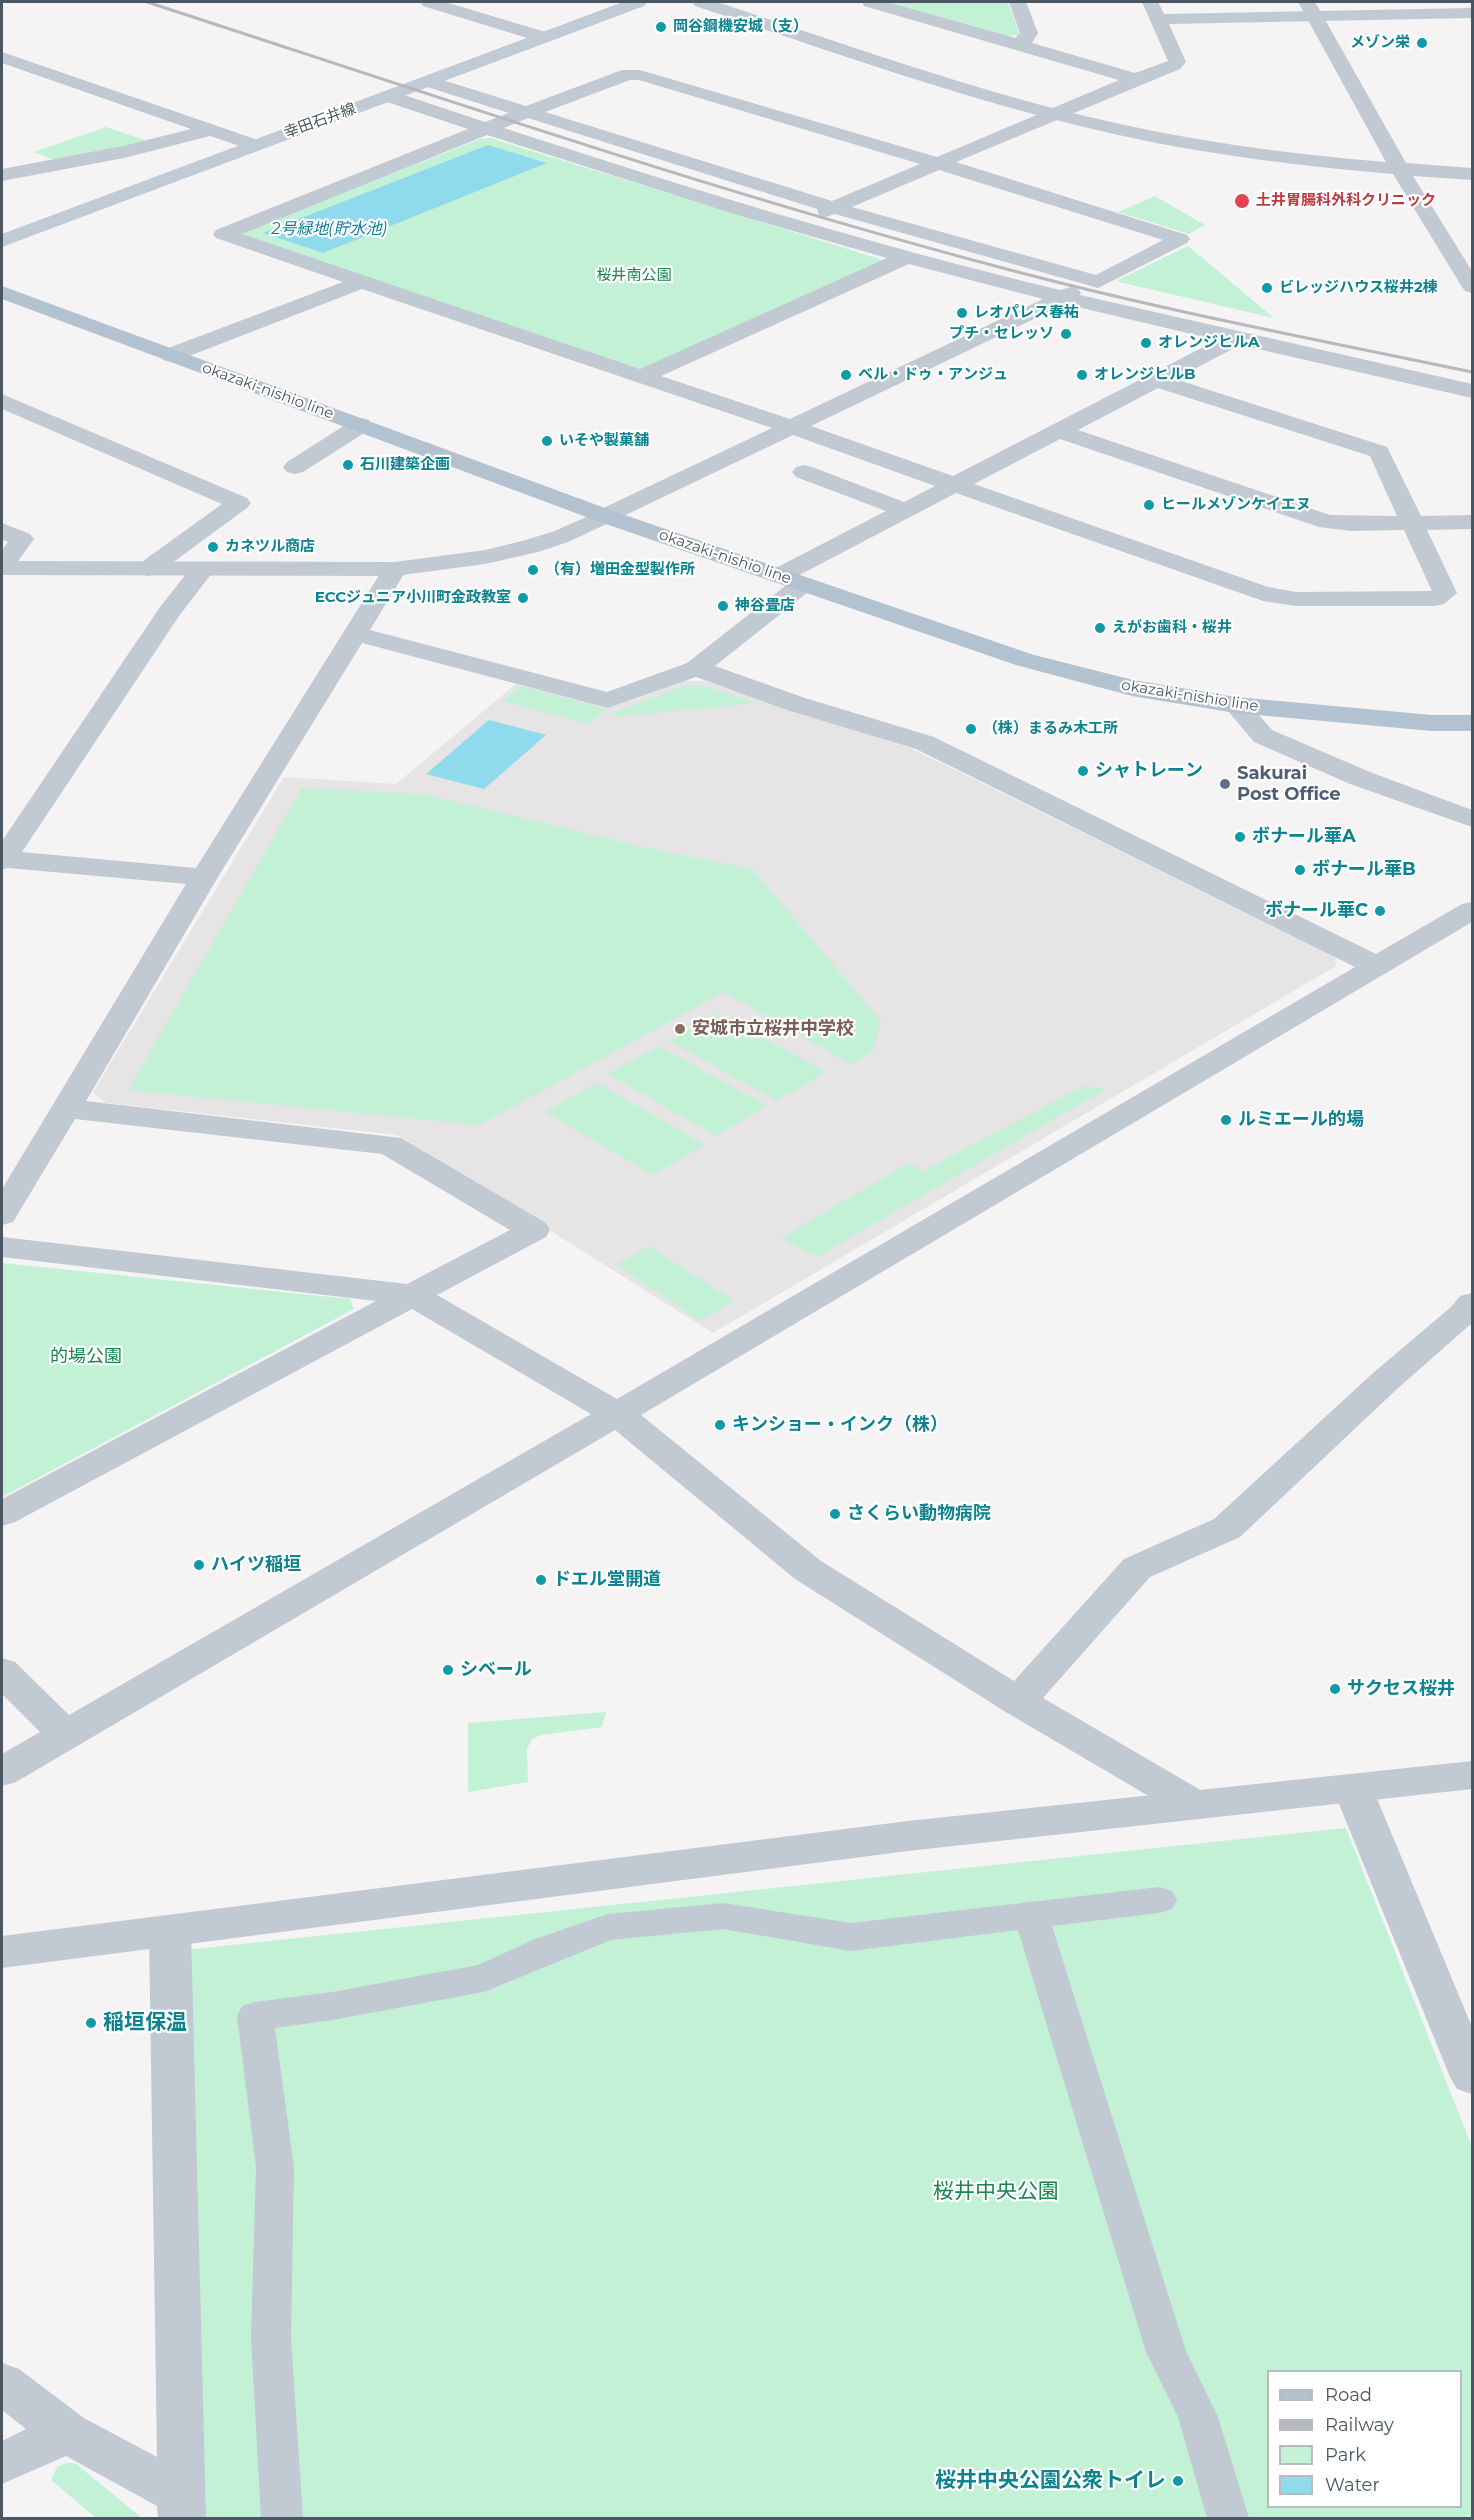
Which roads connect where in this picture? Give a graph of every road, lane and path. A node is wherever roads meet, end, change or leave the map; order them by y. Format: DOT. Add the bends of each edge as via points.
graph roads {
  1 [pos="429,2"];
  2 [pos="638,2"];
  3 [pos="701,2"];
  4 [pos="870,2"];
  5 [pos="1018,2"];
  6 [pos="1150,2"];
  7 [pos="1312,8"];
  8 [pos="1473,13"];
  9 [pos="1158,19"];
  10 [pos="543,37"];
  11 [pos="1018,44"];
  12 [pos="2,57"];
  13 [pos="1137,79"];
  14 [pos="427,81"];
  15 [pos="388,96"];
  16 [pos="522,112"];
  17 [pos="1055,114"];
  18 [pos="489,128"];
  19 [pos="210,130"];
  20 [pos="254,146"];
  21 [pos="938,163"];
  22 [pos="1400,170"];
  23 [pos="1473,174"];
  24 [pos="2,175"];
  25 [pos="834,208"];
  26 [pos="792,225"];
  27 [pos="2,241"];
  28 [pos="907,257"];
  29 [pos="362,282"];
  30 [pos="1098,282"];
  31 [pos="1473,287"];
  32 [pos="2,292"];
  33 [pos="1062,296"];
  34 [pos="1237,338"];
  35 [pos="171,355"];
  36 [pos="640,377"];
  37 [pos="1158,381"];
  38 [pos="1473,391"];
  39 [pos="2,401"];
  40 [pos="361,425"];
  41 [pos="789,426"];
  42 [pos="1059,431"];
  43 [pos="295,468"];
  44 [pos="804,472"];
  45 [pos="955,484"];
  46 [pos="905,510"];
  47 [pos="605,516"];
  48 [pos="1473,522"];
  49 [pos="1414,524"];
  50 [pos="2,530"];
  51 [pos="2,567"];
  52 [pos="148,569"];
  53 [pos="203,569"];
  54 [pos="396,569"];
  55 [pos="779,576"];
  56 [pos="803,584"];
  57 [pos="355,634"];
  58 [pos="696,668"];
  59 [pos="1236,705"];
  60 [pos="1473,723"];
  61 [pos="1473,819"];
  62 [pos="2,859"];
  63 [pos="204,877"];
  64 [pos="1473,910"];
  65 [pos="1376,966"];
  66 [pos="65,1108"];
  67 [pos="2,1215"];
  68 [pos="2,1247"];
  69 [pos="412,1295"];
  70 [pos="1473,1302"];
  71 [pos="617,1414"];
  72 [pos="2,1514"];
  73 [pos="2,1671"];
  74 [pos="1018,1701"];
  75 [pos="66,1735"];
  76 [pos="2,1772"];
  77 [pos="1473,1775"];
  78 [pos="1353,1789"];
  79 [pos="1195,1805"];
  80 [pos="1159,1900"];
  81 [pos="1031,1916"];
  82 [pos="170,1932"];
  83 [pos="2,1952"];
  84 [pos="1473,2077"];
  85 [pos="2,2383"];
  86 [pos="67,2433"];
  87 [pos="2,2463"];
  88 [pos="181,2506"];
  89 [pos="282,2518"];
  90 [pos="1227,2518"];
  1 -- 10 [label="street"];
  2 -- 10 [label="main road, 幸田石井線"];
  3 -- 17 [label="street" via="952,85"];
  4 -- 11 [label="street"];
  5 -- 11 [label="street" via="1029,33"];
  6 -- 9 [label="street"];
  7 -- 8 [label="street"];
  7 -- 9 [label="street"];
  7 -- 22 [label="street"];
  9 -- 13 [label="street" via="1177,62"];
  10 -- 14 [label="main road, 幸田石井線"];
  11 -- 13 [label="street"];
  12 -- 19 [label="street"];
  13 -- 17 [label="street"];
  14 -- 15 [label="main road, 幸田石井線"];
  14 -- 16 [label="street"];
  15 -- 18 [label="street"];
  15 -- 20 [label="main road, 幸田石井線"];
  16 -- 18 [label="street"];
  16 -- 21 [label="street" via="628,74 640,75"];
  16 -- 25 [label="street"];
  17 -- 21 [label="street"];
  17 -- 22 [label="street" via="1271,155"];
  18 -- 26 [label="street"];
  18 -- 29 [label="street" via="223,234"];
  19 -- 20 [label="street"];
  19 -- 24 [label="street" via="124,152"];
  20 -- 27 [label="main road, 幸田石井線"];
  21 -- 25 [label="street"];
  21 -- 30 [label="street" via="1180,239"];
  22 -- 23 [label="street"];
  22 -- 31 [label="street"];
  25 -- 26 [label="street"];
  25 -- 30 [label="street"];
  26 -- 28 [label="street"];
  28 -- 33 [label="street"];
  28 -- 36 [label="street"];
  29 -- 35 [label="street"];
  29 -- 36 [label="street"];
  30 -- 33 [label="street"];
  32 -- 35 [label="main road, okazaki-nishio line"];
  33 -- 34 [label="street"];
  33 -- 41 [label="street"];
  34 -- 37 [label="street"];
  34 -- 38 [label="street"];
  35 -- 40 [label="main road, okazaki-nishio line"];
  36 -- 41 [label="street"];
  37 -- 42 [label="street"];
  37 -- 49 [label="street" via="1379,452"];
  39 -- 52 [label="street" via="239,503"];
  40 -- 43 [label="street"];
  40 -- 47 [label="main road, okazaki-nishio line"];
  41 -- 45 [label="street"];
  41 -- 47 [label="street"];
  42 -- 45 [label="street"];
  42 -- 49 [label="street" via="1327,522"];
  44 -- 46 [label="street"];
  45 -- 46 [label="street"];
  45 -- 49 [label="street" via="1283,599 1435,599 1445,593"];
  46 -- 55 [label="street"];
  47 -- 54 [label="street" via="529,547"];
  47 -- 55 [label="main road, okazaki-nishio line"];
  48 -- 49 [label="street"];
  50 -- 51 [label="street" via="22,539"];
  51 -- 52 [label="street"];
  52 -- 53 [label="street"];
  53 -- 54 [label="street"];
  53 -- 62 [label="street" via="169,612"];
  54 -- 57 [label="street"];
  55 -- 56 [label="main road, okazaki-nishio line"];
  56 -- 58 [label="street"];
  56 -- 59 [label="main road, okazaki-nishio line" via="1026,660 1132,688"];
  57 -- 58 [label="street" via="608,700"];
  57 -- 63 [label="street"];
  58 -- 65 [label="street" via="796,704 925,743"];
  59 -- 60 [label="main road, okazaki-nishio line" via="1432,723"];
  59 -- 61 [label="street" via="1263,736 1360,778"];
  62 -- 63 [label="street"];
  63 -- 66 [label="street"];
  64 -- 65 [label="street"];
  65 -- 71 [label="street"];
  66 -- 67 [label="street"];
  66 -- 69 [label="street" via="390,1145 534,1230"];
  68 -- 69 [label="street"];
  69 -- 71 [label="street"];
  69 -- 72 [label="street"];
  70 -- 74 [label="street" via="1227,1528 1137,1568"];
  71 -- 74 [label="street" via="808,1570"];
  71 -- 75 [label="street"];
  73 -- 75 [label="street"];
  74 -- 79 [label="street"];
  75 -- 76 [label="street"];
  77 -- 78 [label="street"];
  78 -- 79 [label="street"];
  78 -- 84 [label="street"];
  79 -- 82 [label="street" via="908,1836"];
  80 -- 81 [label="street"];
  81 -- 89 [label="street" via="851,1937 723,1916 608,1927 484,1978 255,2016 275,2167 271,2338"];
  81 -- 90 [label="street" via="1166,2352 1198,2417"];
  82 -- 83 [label="street"];
  82 -- 88 [label="street"];
  85 -- 86 [label="street"];
  86 -- 87 [label="street"];
  86 -- 88 [label="street"];
}
